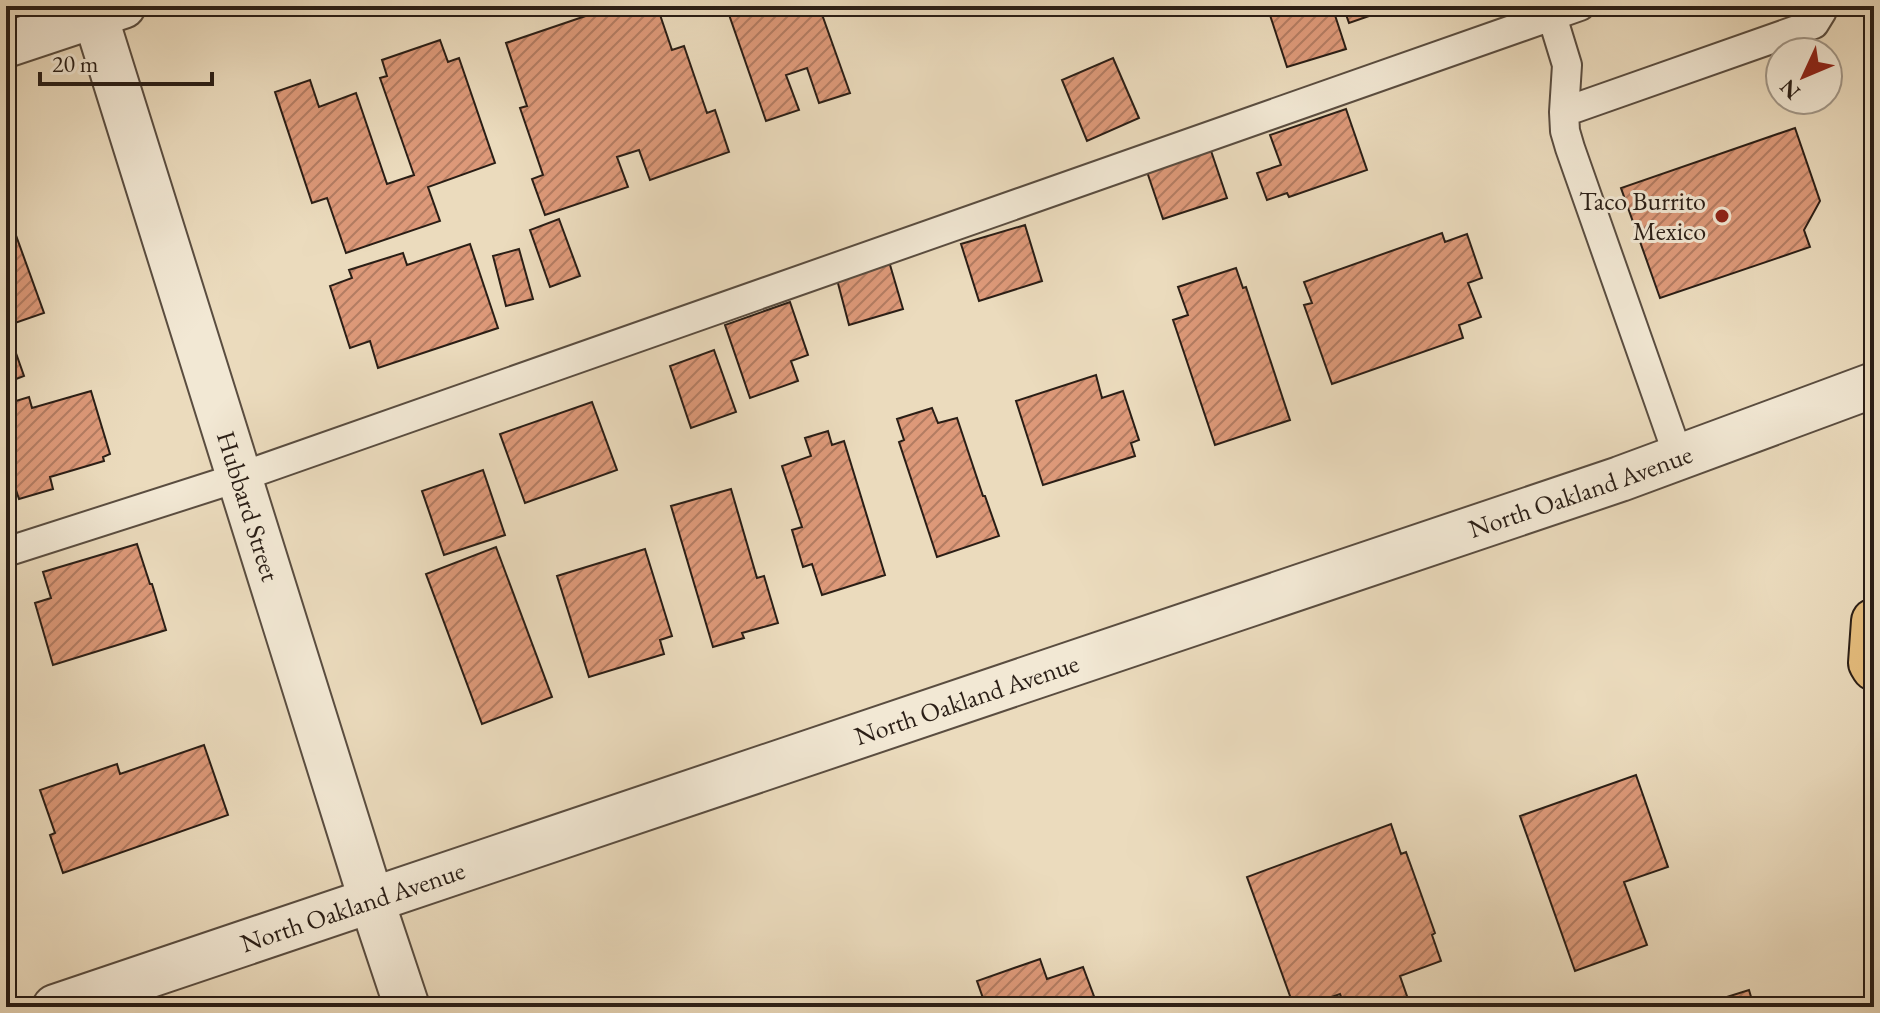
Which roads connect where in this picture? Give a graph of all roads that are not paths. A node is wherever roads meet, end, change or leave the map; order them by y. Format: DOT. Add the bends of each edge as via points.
graph roads {
  1 [pos="1580,6"];
  2 [pos="1821,6"];
  3 [pos="104,9"];
  4 [pos="1552,16"];
  5 [pos="6,45"];
  6 [pos="1564,112"];
  7 [pos="1874,385"];
  8 [pos="1679,458"];
  9 [pos="240,477"];
  10 [pos="6,552"];
  11 [pos="1874,621"];
  12 [pos="1874,668"];
  13 [pos="372,902"];
  14 [pos="55,1007"];
  15 [pos="407,1007"];
  1 -- 4 [label="lane"];
  2 -- 6 [label="lane" via="1814,24"];
  3 -- 5 [label="street"];
  3 -- 9 [label="street, Hubbard Street"];
  4 -- 6 [label="lane" via="1567,65"];
  4 -- 9 [label="lane"];
  6 -- 8 [label="lane" via="1570,148"];
  7 -- 8 [label="street, North Oakland Avenue"];
  8 -- 13 [label="street, North Oakland Avenue"];
  9 -- 10 [label="lane"];
  9 -- 13 [label="street, Hubbard Street"];
  11 -- 12 [label="main road"];
  13 -- 14 [label="street, North Oakland Avenue"];
  13 -- 15 [label="street, Hubbard Street"];
}
